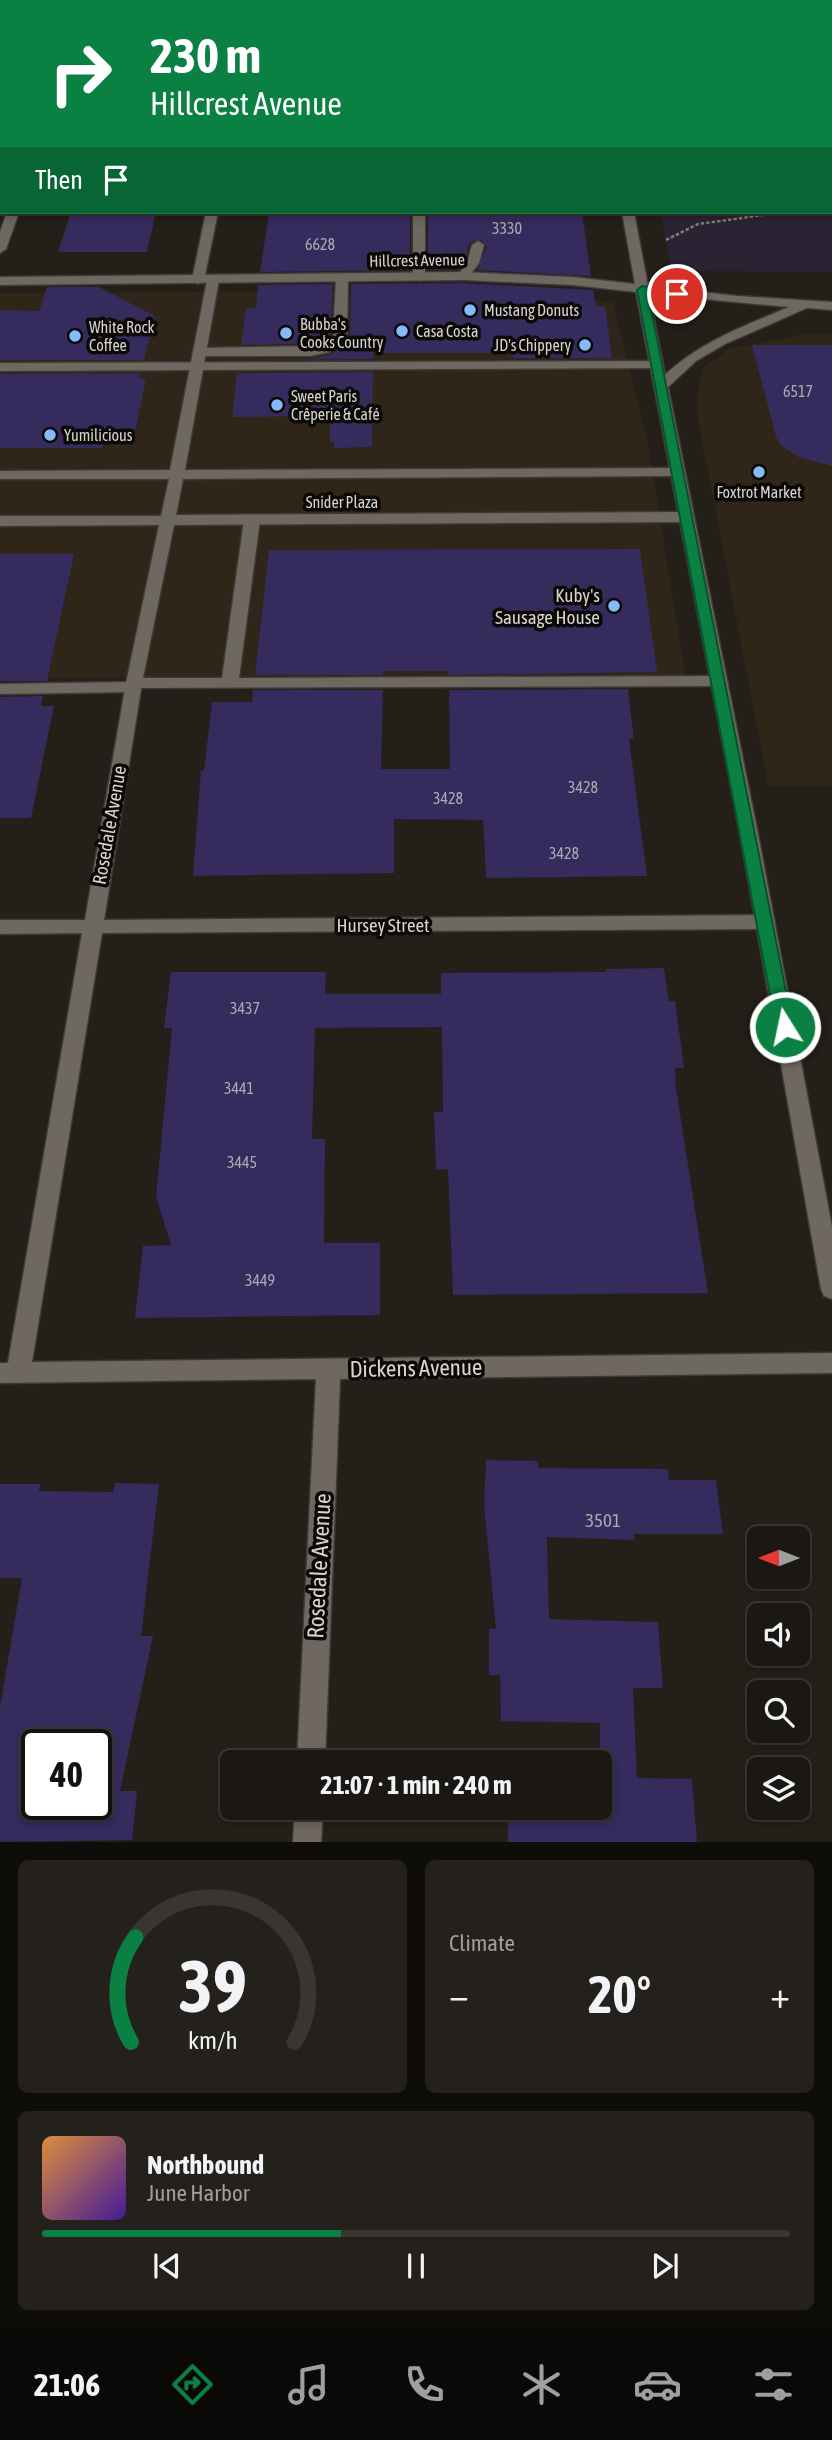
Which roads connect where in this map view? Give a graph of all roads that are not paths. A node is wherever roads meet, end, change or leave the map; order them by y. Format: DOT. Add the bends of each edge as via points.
graph roads {
  1 [pos="12,214"];
  2 [pos="212,214"];
  3 [pos="419,214"];
  4 [pos="628,214"];
  5 [pos="478,245"];
  6 [pos="0,249"];
  7 [pos="463,276"];
  8 [pos="419,277"];
  9 [pos="342,278"];
  10 [pos="205,280"];
  11 [pos="0,281"];
  12 [pos="642,290"];
  13 [pos="806,305"];
  14 [pos="832,306"];
  15 [pos="198,359"];
  16 [pos="656,365"];
  17 [pos="0,367"];
  18 [pos="660,387"];
  19 [pos="676,472"];
  20 [pos="177,474"];
  21 [pos="0,475"];
  22 [pos="684,517"];
  23 [pos="252,520"];
  24 [pos="0,521"];
  25 [pos="166,521"];
  26 [pos="719,681"];
  27 [pos="230,682"];
  28 [pos="134,685"];
  29 [pos="0,689"];
  30 [pos="765,922"];
  31 [pos="0,927"];
  32 [pos="91,927"];
  33 [pos="832,1289"];
  34 [pos="832,1363"];
  35 [pos="328,1369"];
  36 [pos="9,1373"];
  37 [pos="312,1750"];
  38 [pos="308,1820"];
  39 [pos="307,1842"];
  1 -- 6 [label="street"];
  2 -- 10 [label="street, Rosedale Avenue"];
  3 -- 8 [label="street"];
  4 -- 12 [label="street"];
  5 -- 7 [label="street"];
  7 -- 8 [label="street, Hillcrest Avenue"];
  7 -- 12 [label="street, Hillcrest Avenue" via="573,281"];
  8 -- 9 [label="street, Hillcrest Avenue"];
  9 -- 10 [label="street, Hillcrest Avenue"];
  9 -- 15 [label="street" via="340,339 325,349"];
  10 -- 11 [label="street, Hillcrest Avenue"];
  10 -- 15 [label="street, Rosedale Avenue"];
  12 -- 13 [label="street, Hillcrest Avenue"];
  12 -- 16 [label="street"];
  13 -- 14 [label="street, Hillcrest Avenue"];
  13 -- 18 [label="street" via="720,341 691,358"];
  15 -- 16 [label="street"];
  15 -- 17 [label="street"];
  15 -- 20 [label="street, Rosedale Avenue"];
  16 -- 18 [label="street"];
  18 -- 19 [label="street"];
  19 -- 20 [label="street, Snider Plaza"];
  19 -- 22 [label="street"];
  20 -- 21 [label="street, Snider Plaza"];
  20 -- 25 [label="street, Rosedale Avenue"];
  22 -- 23 [label="street, Snider Plaza"];
  22 -- 26 [label="street"];
  23 -- 25 [label="street, Snider Plaza"];
  23 -- 27 [label="street"];
  24 -- 25 [label="street, Snider Plaza"];
  25 -- 28 [label="street, Rosedale Avenue"];
  26 -- 27 [label="street"];
  26 -- 30 [label="street"];
  27 -- 28 [label="street"];
  28 -- 29 [label="street"];
  28 -- 32 [label="street, Rosedale Avenue"];
  30 -- 32 [label="street, Hursey Street"];
  30 -- 33 [label="street"];
  31 -- 32 [label="street, Hursey Street"];
  32 -- 36 [label="street, Rosedale Avenue"];
  34 -- 35 [label="street, Dickens Avenue"];
  35 -- 36 [label="street, Dickens Avenue"];
  35 -- 37 [label="street, Rosedale Avenue"];
  38 -- 39 [label="street"];
}
